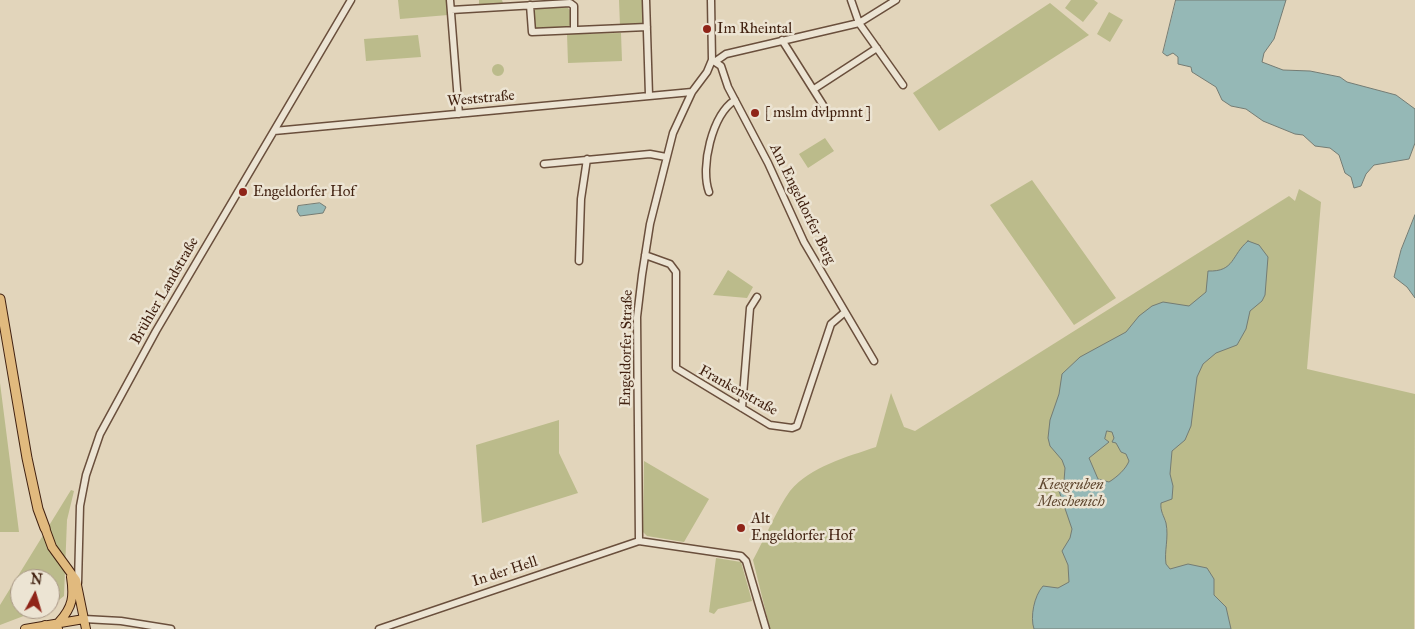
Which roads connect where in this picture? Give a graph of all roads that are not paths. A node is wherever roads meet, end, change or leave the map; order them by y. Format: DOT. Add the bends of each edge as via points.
graph roads {
  1 [pos="351,0"];
  2 [pos="450,0"];
  3 [pos="646,0"];
  4 [pos="711,0"];
  5 [pos="851,0"];
  6 [pos="896,0"];
  7 [pos="530,5"];
  8 [pos="451,10"];
  9 [pos="860,23"];
  10 [pos="647,27"];
  11 [pos="574,30"];
  12 [pos="782,40"];
  13 [pos="877,48"];
  14 [pos="714,61"];
  15 [pos="903,85"];
  16 [pos="814,89"];
  17 [pos="692,92"];
  18 [pos="649,96"];
  19 [pos="735,100"];
  20 [pos="458,114"];
  21 [pos="830,116"];
  22 [pos="274,131"];
  23 [pos="666,157"];
  24 [pos="587,159"];
  25 [pos="544,164"];
  26 [pos="709,192"];
  27 [pos="645,255"];
  28 [pos="579,261"];
  29 [pos="757,297"];
  30 [pos="0,299"];
  31 [pos="845,312"];
  32 [pos="874,361"];
  33 [pos="742,408"];
  34 [pos="45,528"];
  35 [pos="638,541"];
  36 [pos="70,570"];
  37 [pos="78,586"];
  38 [pos="84,619"];
  39 [pos="59,625"];
  40 [pos="25,629"];
  41 [pos="86,629"];
  42 [pos="171,629"];
  43 [pos="379,629"];
  44 [pos="766,629"];
  1 -- 22 [label="street, Brühler Landstraße"];
  2 -- 8 [label="street"];
  3 -- 10 [label="street"];
  4 -- 14 [label="street"];
  5 -- 9 [label="street"];
  6 -- 9 [label="street"];
  7 -- 8 [label="street"];
  7 -- 11 [label="street" via="572,4"];
  7 -- 11 [label="street" via="532,32"];
  8 -- 20 [label="street"];
  9 -- 12 [label="street"];
  9 -- 13 [label="street"];
  10 -- 11 [label="street"];
  10 -- 18 [label="street"];
  12 -- 14 [label="street" via="726,54"];
  12 -- 16 [label="street"];
  13 -- 15 [label="street"];
  13 -- 16 [label="street"];
  14 -- 17 [label="street, Engeldorfer Straße"];
  14 -- 19 [label="street, Am Engeldorfer Berg" via="721,66"];
  16 -- 21 [label="street"];
  17 -- 18 [label="street, Weststraße"];
  17 -- 23 [label="street, Engeldorfer Straße" via="680,114"];
  18 -- 20 [label="street, Weststraße"];
  19 -- 26 [label="street" via="724,108 715,128 704,173"];
  19 -- 31 [label="street, Am Engeldorfer Berg" via="804,242"];
  20 -- 22 [label="street, Weststraße"];
  22 -- 37 [label="street, Brühler Landstraße" via="108,416 82,490 78,521"];
  23 -- 24 [label="street" via="650,154"];
  23 -- 27 [label="street, Engeldorfer Straße"];
  24 -- 25 [label="street"];
  24 -- 28 [label="street" via="581,199"];
  27 -- 33 [label="street, Frankenstraße" via="670,264 676,272 676,368"];
  27 -- 35 [label="street, Engeldorfer Straße" via="637,317"];
  29 -- 33 [label="street" via="750,308"];
  30 -- 34 [label="highway" via="27,458"];
  31 -- 32 [label="street, Am Engeldorfer Berg"];
  31 -- 33 [label="street, Frankenstraße" via="831,324 797,426 770,425"];
  34 -- 36 [label="main road" via="52,547"];
  35 -- 43 [label="street, In der Hell"];
  35 -- 44 [label="street" via="741,556 746,561"];
  36 -- 37 [label="main road"];
  36 -- 39 [label="main road" via="72,603"];
  37 -- 38 [label="main road, Brühler Landstraße"];
  38 -- 39 [label="main road"];
  38 -- 41 [label="main road, Brühler Landstraße"];
  38 -- 42 [label="street"];
  39 -- 40 [label="main road" via="43,624"];
}
